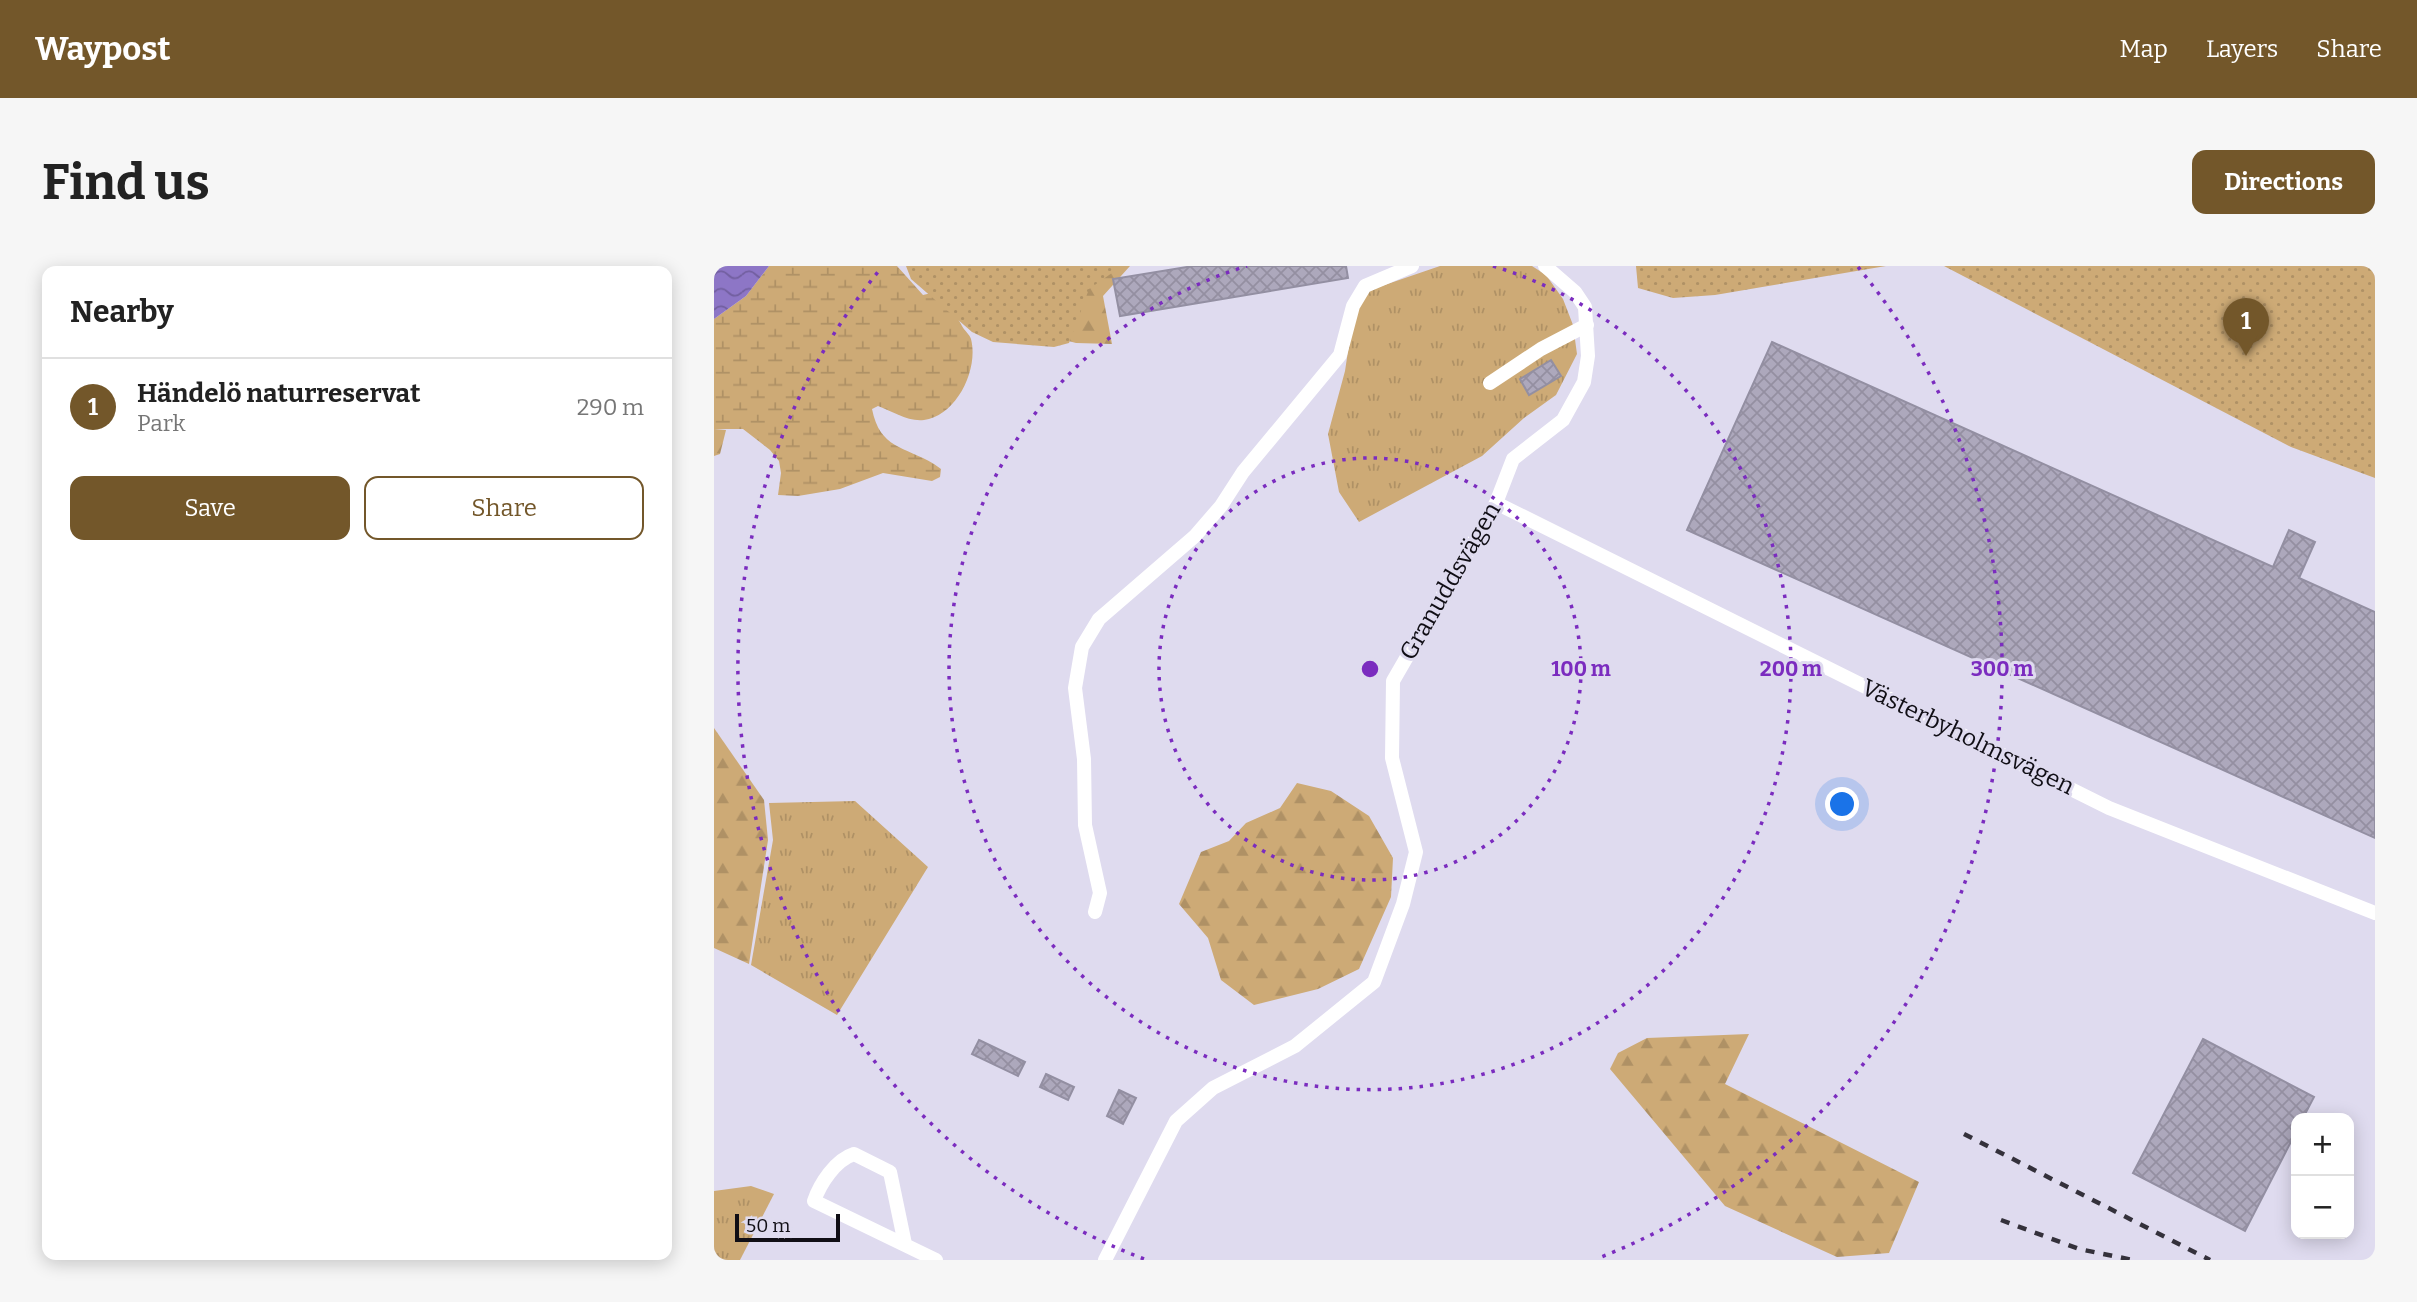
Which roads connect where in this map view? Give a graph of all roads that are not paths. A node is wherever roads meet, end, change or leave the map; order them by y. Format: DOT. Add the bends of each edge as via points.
graph roads {
  1 [pos="1412,266"];
  2 [pos="1545,266"];
  3 [pos="1587,326"];
  4 [pos="1490,383"];
  5 [pos="1496,503"];
  6 [pos="1095,912"];
  7 [pos="2375,912"];
  8 [pos="905,1244"];
  9 [pos="936,1260"];
  10 [pos="1105,1260"];
  1 -- 6 [label="street" via="1365,286 1353,306 1340,355 1195,536 1099,619 1082,647 1075,688 1084,759 1085,825 1100,892"];
  2 -- 3 [label="street, Granuddsvägen" via="1575,292 1585,307"];
  3 -- 4 [label="street"];
  3 -- 5 [label="street, Granuddsvägen" via="1588,356 1578,399 1563,421 1513,459"];
  5 -- 7 [label="street, Västerbyholmsvägen" via="2109,808"];
  5 -- 10 [label="street, Granuddsvägen" via="1394,681 1392,758 1416,852 1403,904 1374,982 1295,1046 1213,1088 1176,1121"];
  8 -- 8 [label="street" via="814,1201 818,1189 846,1156 854,1154 890,1172"];
  8 -- 9 [label="street"];
}
